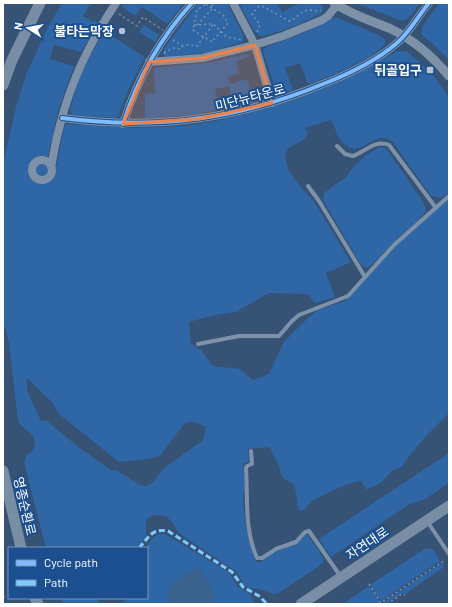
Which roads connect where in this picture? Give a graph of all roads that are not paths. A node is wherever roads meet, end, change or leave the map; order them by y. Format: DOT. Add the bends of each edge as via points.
graph roads {
  1 [pos="40,3"];
  2 [pos="192,3"];
  3 [pos="233,3"];
  4 [pos="429,3"];
  5 [pos="336,4"];
  6 [pos="116,7"];
  7 [pos="404,36"];
  8 [pos="255,45"];
  9 [pos="150,62"];
  10 [pos="449,76"];
  11 [pos="3,85"];
  12 [pos="272,103"];
  13 [pos="62,118"];
  14 [pos="123,124"];
  15 [pos="337,146"];
  16 [pos="51,167"];
  17 [pos="308,186"];
  18 [pos="449,196"];
  19 [pos="436,208"];
  20 [pos="365,277"];
  21 [pos="198,344"];
  22 [pos="251,451"];
  23 [pos="3,471"];
  24 [pos="449,506"];
  25 [pos="427,521"];
  26 [pos="20,547"];
  27 [pos="449,554"];
  28 [pos="341,578"];
  29 [pos="301,604"];
  1 -- 11 [label="main road" via="12,60"];
  2 -- 9 [label="street"];
  3 -- 8 [label="street, 미단뉴타운로"];
  4 -- 7 [label="street, 미단뉴타운로"];
  5 -- 7 [label="street"];
  5 -- 8 [label="street" via="322,20"];
  6 -- 13 [label="street" via="87,51"];
  7 -- 10 [label="street" via="439,64"];
  7 -- 12 [label="street, 미단뉴타운로" via="389,50 339,78"];
  8 -- 9 [label="street" via="202,58"];
  8 -- 12 [label="street, 미단뉴타운로"];
  9 -- 14 [label="street" via="131,99"];
  12 -- 14 [label="street, 미단뉴타운로" via="199,119"];
  13 -- 14 [label="street, 미단뉴타운로"];
  13 -- 16 [label="street"];
  15 -- 19 [label="lane" via="345,154 353,156 376,144 388,145"];
  17 -- 20 [label="lane"];
  18 -- 19 [label="lane"];
  19 -- 20 [label="lane" via="394,245"];
  20 -- 21 [label="lane" via="348,296 299,315 279,336 239,336"];
  22 -- 28 [label="lane" via="252,464 246,468 247,509 249,530 257,558 296,542 308,531"];
  23 -- 26 [label="main road, 영종순환로"];
  24 -- 25 [label="main road, 자연대로"];
  25 -- 27 [label="lane"];
  25 -- 28 [label="main road, 자연대로"];
  28 -- 29 [label="main road, 자연대로"];
}
